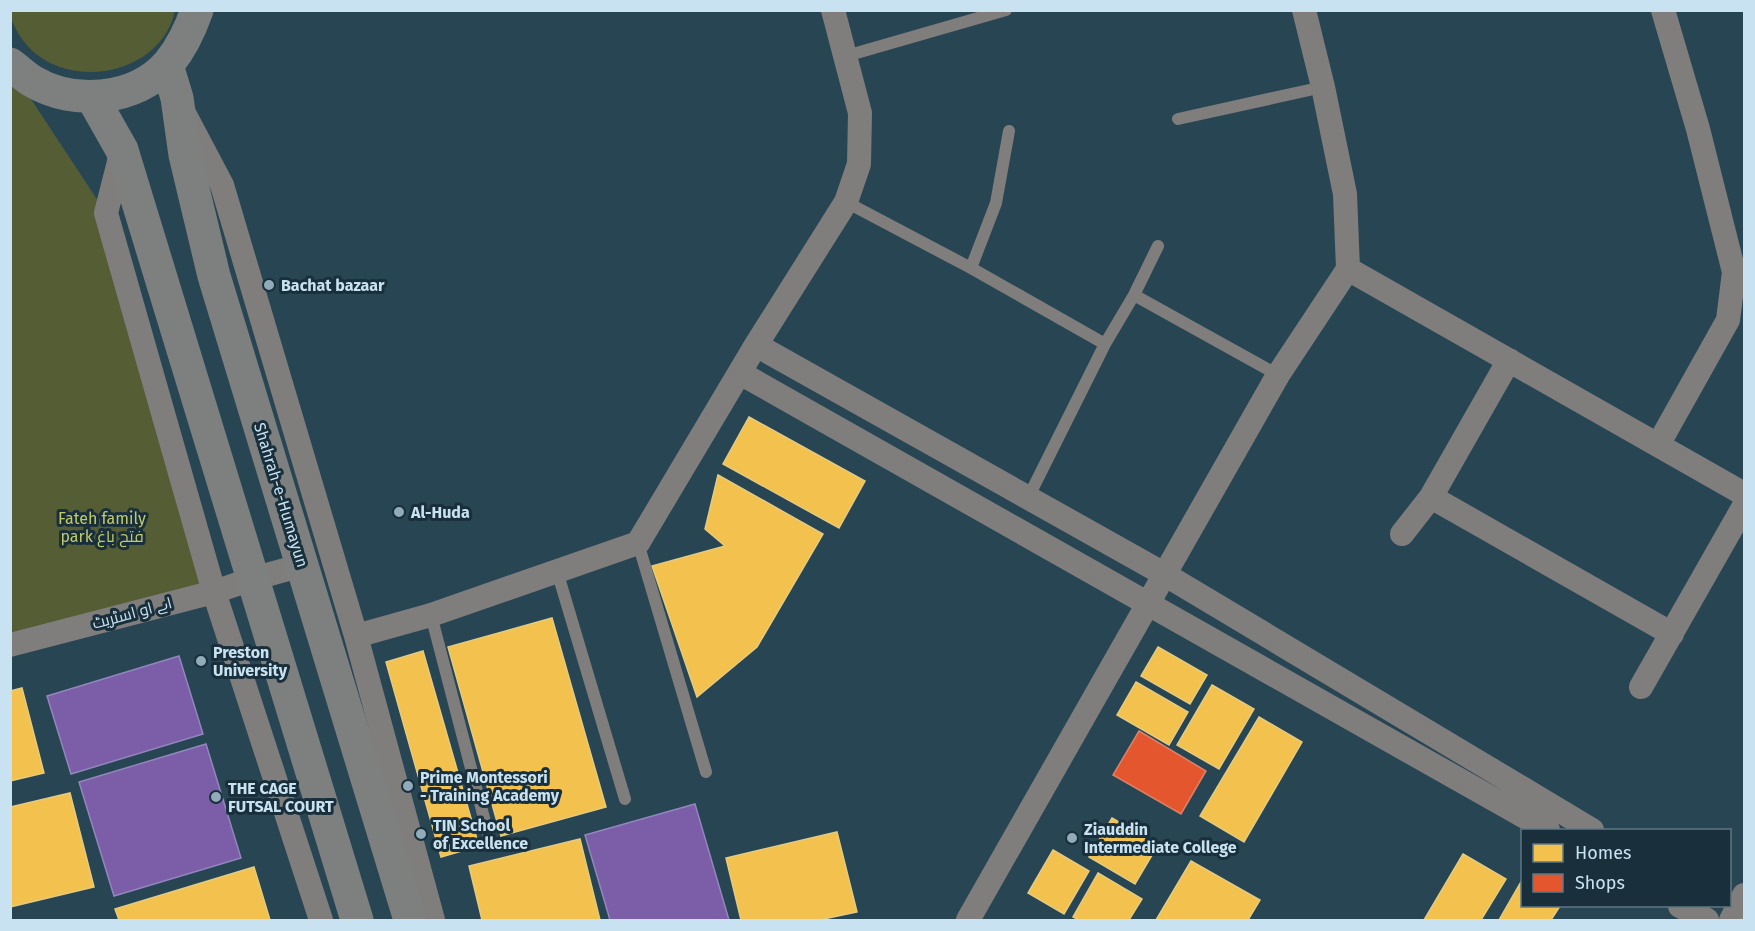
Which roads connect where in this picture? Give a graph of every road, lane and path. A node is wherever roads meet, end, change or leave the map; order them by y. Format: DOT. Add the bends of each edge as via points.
graph roads {
  1 [pos="197,10"];
  2 [pos="832,10"];
  3 [pos="1006,10"];
  4 [pos="1304,10"];
  5 [pos="1663,10"];
  6 [pos="846,56"];
  7 [pos="10,64"];
  8 [pos="167,65"];
  9 [pos="1323,87"];
  10 [pos="92,97"];
  11 [pos="177,98"];
  12 [pos="1178,119"];
  13 [pos="1009,131"];
  14 [pos="123,150"];
  15 [pos="846,202"];
  16 [pos="1158,246"];
  17 [pos="971,268"];
  18 [pos="1348,269"];
  19 [pos="1134,295"];
  20 [pos="1105,344"];
  21 [pos="756,345"];
  22 [pos="1509,360"];
  23 [pos="740,373"];
  24 [pos="1278,375"];
  25 [pos="1658,445"];
  26 [pos="1744,494"];
  27 [pos="1431,497"];
  28 [pos="1028,498"];
  29 [pos="1744,506"];
  30 [pos="1402,534"];
  31 [pos="638,543"];
  32 [pos="303,566"];
  33 [pos="557,571"];
  34 [pos="1164,574"];
  35 [pos="252,579"];
  36 [pos="214,592"];
  37 [pos="1148,604"];
  38 [pos="431,615"];
  39 [pos="1672,634"];
  40 [pos="356,636"];
  41 [pos="10,645"];
  42 [pos="1641,687"];
  43 [pos="706,772"];
  44 [pos="625,799"];
  45 [pos="1544,829"];
  46 [pos="1589,829"];
  47 [pos="490,841"];
  48 [pos="1682,907"];
  49 [pos="321,921"];
  50 [pos="357,921"];
  51 [pos="410,921"];
  52 [pos="433,921"];
  53 [pos="968,921"];
  54 [pos="1707,921"];
  1 -- 8 [label="main road" via="186,40"];
  2 -- 6 [label="street"];
  3 -- 6 [label="lane"];
  4 -- 9 [label="street"];
  5 -- 25 [label="street" via="1734,272 1728,320"];
  6 -- 15 [label="street" via="860,113 859,164"];
  7 -- 10 [label="main road" via="32,81 61,93"];
  8 -- 10 [label="main road" via="145,82 119,93"];
  8 -- 11 [label="main road, Shahrah-e-Humayun"];
  9 -- 12 [label="lane"];
  9 -- 18 [label="street" via="1345,194"];
  10 -- 14 [label="main road"];
  11 -- 32 [label="main road, Shahrah-e-Humayun" via="185,155 214,276"];
  11 -- 40 [label="street" via="222,185"];
  13 -- 17 [label="lane" via="996,203"];
  14 -- 35 [label="main road"];
  14 -- 36 [label="street" via="106,213"];
  15 -- 17 [label="lane"];
  15 -- 21 [label="street"];
  16 -- 19 [label="lane"];
  17 -- 20 [label="lane"];
  18 -- 22 [label="street"];
  18 -- 24 [label="street"];
  19 -- 20 [label="lane"];
  19 -- 24 [label="lane"];
  20 -- 28 [label="lane"];
  21 -- 23 [label="street"];
  21 -- 28 [label="street"];
  22 -- 25 [label="street"];
  22 -- 27 [label="street"];
  23 -- 31 [label="street"];
  23 -- 37 [label="street"];
  24 -- 34 [label="street"];
  25 -- 26 [label="street"];
  27 -- 30 [label="street"];
  27 -- 39 [label="street"];
  28 -- 34 [label="street"];
  29 -- 39 [label="street"];
  31 -- 33 [label="street"];
  31 -- 43 [label="lane"];
  32 -- 35 [label="street, اے او اسٹریٹ"];
  32 -- 51 [label="main road, Shahrah-e-Humayun"];
  33 -- 38 [label="street"];
  33 -- 44 [label="lane"];
  34 -- 37 [label="street"];
  34 -- 46 [label="street"];
  35 -- 36 [label="street, اے او اسٹریٹ"];
  35 -- 50 [label="main road"];
  36 -- 41 [label="street, اے او اسٹریٹ"];
  36 -- 49 [label="street"];
  37 -- 45 [label="street"];
  37 -- 53 [label="street"];
  38 -- 40 [label="street"];
  38 -- 47 [label="lane"];
  39 -- 42 [label="street"];
  40 -- 52 [label="street"];
  48 -- 54 [label="street"];
}
